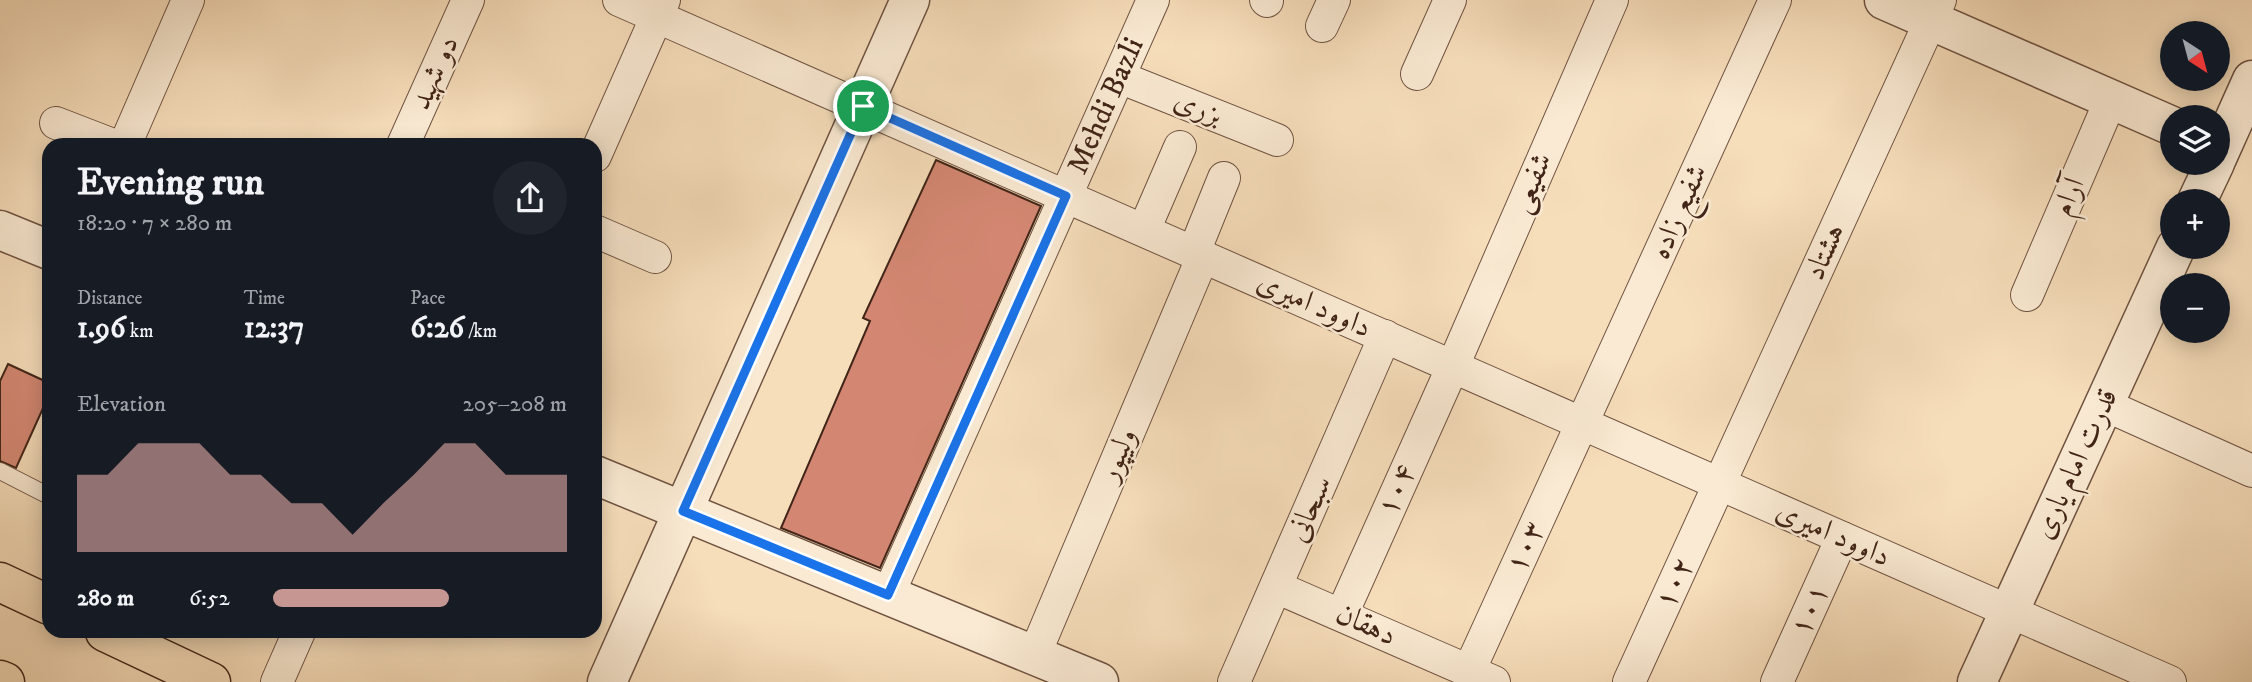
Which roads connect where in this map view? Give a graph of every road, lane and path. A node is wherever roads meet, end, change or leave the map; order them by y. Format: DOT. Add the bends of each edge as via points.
graph roads {
  1 [pos="188,0"];
  2 [pos="468,0"];
  3 [pos="619,0"];
  4 [pos="910,0"];
  5 [pos="1153,0"];
  6 [pos="1450,0"];
  7 [pos="1612,0"];
  8 [pos="1775,0"];
  9 [pos="1884,0"];
  10 [pos="660,8"];
  11 [pos="1935,10"];
  12 [pos="1417,74"];
  13 [pos="1119,77"];
  14 [pos="2252,80"];
  15 [pos="2112,99"];
  16 [pos="863,106"];
  17 [pos="2160,120"];
  18 [pos="56,123"];
  19 [pos="95,138"];
  20 [pos="128,138"];
  21 [pos="406,138"];
  22 [pos="602,140"];
  23 [pos="1277,140"];
  24 [pos="2230,141"];
  25 [pos="1181,148"];
  26 [pos="1224,178"];
  27 [pos="1066,196"];
  28 [pos="0,230"];
  29 [pos="1144,230"];
  30 [pos="602,234"];
  31 [pos="42,247"];
  32 [pos="1198,254"];
  33 [pos="655,257"];
  34 [pos="2170,259"];
  35 [pos="2026,295"];
  36 [pos="1385,336"];
  37 [pos="1453,366"];
  38 [pos="2104,404"];
  39 [pos="1582,423"];
  40 [pos="0,471"];
  41 [pos="2252,471"];
  42 [pos="602,478"];
  43 [pos="1720,484"];
  44 [pos="42,492"];
  45 [pos="683,511"];
  46 [pos="1843,538"];
  47 [pos="0,582"];
  48 [pos="1276,587"];
  49 [pos="888,595"];
  50 [pos="42,602"];
  51 [pos="2008,611"];
  52 [pos="1342,614"];
  53 [pos="118,638"];
  54 [pos="296,638"];
  55 [pos="1034,656"];
  56 [pos="1482,676"];
  57 [pos="211,682"];
  58 [pos="277,682"];
  59 [pos="607,682"];
  60 [pos="1099,682"];
  61 [pos="1234,682"];
  62 [pos="1629,682"];
  63 [pos="1777,682"];
  64 [pos="1977,682"];
  65 [pos="2170,682"];
  1 -- 20 [label="street"];
  2 -- 21 [label="street, دو شهید"];
  3 -- 10 [label="street, داوود امیری"];
  4 -- 16 [label="street"];
  5 -- 13 [label="street, Mehdi Bazli"];
  6 -- 12 [label="street"];
  7 -- 37 [label="street, شفیعی"];
  8 -- 39 [label="street, شفیع زاده"];
  9 -- 11 [label="street"];
  10 -- 16 [label="street, داوود امیری"];
  10 -- 22 [label="street"];
  11 -- 15 [label="street"];
  11 -- 43 [label="street, هشتاد"];
  13 -- 23 [label="street, بزری"];
  13 -- 27 [label="street, Mehdi Bazli"];
  14 -- 24 [label="street"];
  15 -- 17 [label="street"];
  15 -- 35 [label="street, آرام"];
  16 -- 27 [label="street, داوود امیری"];
  16 -- 45 [label="street"];
  18 -- 19 [label="street"];
  25 -- 29 [label="street"];
  26 -- 32 [label="street, ولیپور"];
  27 -- 29 [label="street, داوود امیری"];
  27 -- 49 [label="street, Mehdi Bazli"];
  28 -- 31 [label="street"];
  29 -- 32 [label="street, داوود امیری"];
  30 -- 33 [label="street"];
  32 -- 36 [label="street, داوود امیری"];
  32 -- 55 [label="street, ولیپور"];
  34 -- 38 [label="street, قدرت امام یاری"];
  36 -- 37 [label="street, داوود امیری"];
  36 -- 48 [label="street, سبحانی"];
  37 -- 39 [label="street, داوود امیری"];
  37 -- 52 [label="street, ۱۰۴"];
  38 -- 41 [label="street"];
  38 -- 51 [label="street, قدرت امام یاری"];
  39 -- 43 [label="street, داوود امیری"];
  39 -- 56 [label="street, ۱۰۳"];
  40 -- 44 [label="lane"];
  42 -- 45 [label="street"];
  43 -- 46 [label="street, داوود امیری"];
  43 -- 62 [label="street, ۱۰۲"];
  45 -- 49 [label="street"];
  45 -- 59 [label="street"];
  46 -- 51 [label="street, داوود امیری"];
  46 -- 63 [label="street, ۱۰۱"];
  47 -- 50 [label="main road"];
  48 -- 52 [label="street, دهقان"];
  48 -- 61 [label="street, سبحانی"];
  49 -- 55 [label="street"];
  51 -- 64 [label="street, قدرت امام یاری"];
  51 -- 65 [label="street, داوود امیری"];
  52 -- 56 [label="street, دهقان"];
  53 -- 57 [label="main road"];
  54 -- 58 [label="street"];
  55 -- 60 [label="street"];
}
